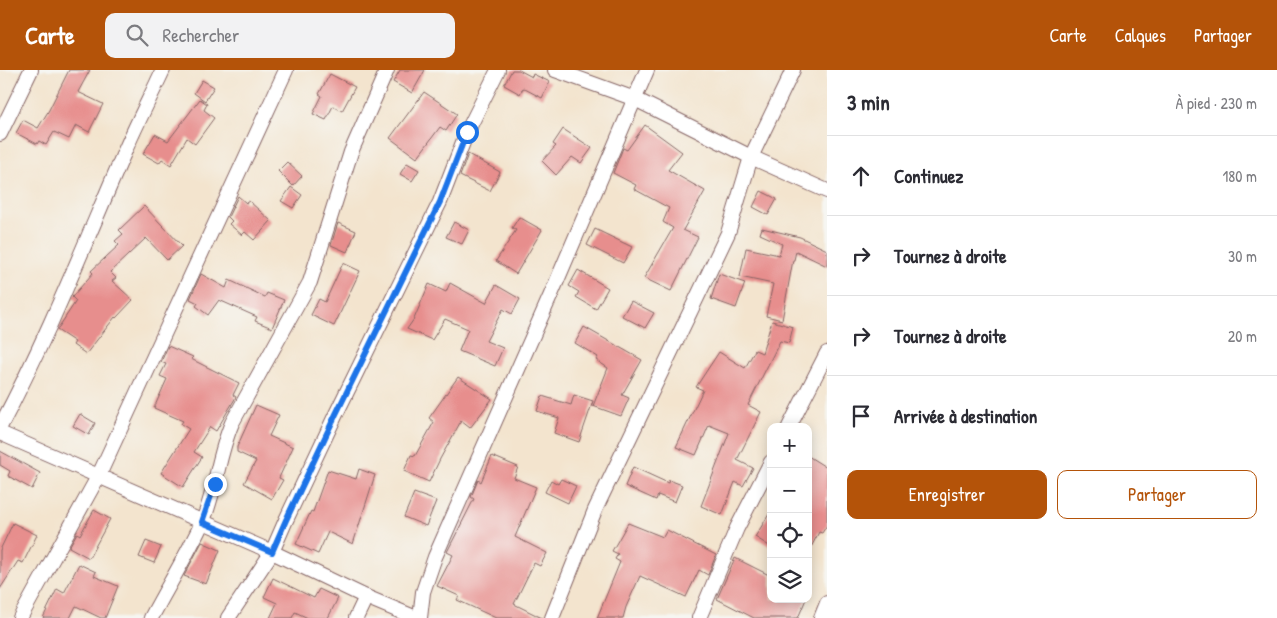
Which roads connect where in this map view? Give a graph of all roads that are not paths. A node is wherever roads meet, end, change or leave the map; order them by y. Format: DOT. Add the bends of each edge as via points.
graph roads {
  1 [pos="31,70"];
  2 [pos="163,70"];
  3 [pos="286,70"];
  4 [pos="387,70"];
  5 [pos="498,70"];
  6 [pos="555,70"];
  7 [pos="647,70"];
  8 [pos="793,70"];
  9 [pos="635,100"];
  10 [pos="0,134"];
  11 [pos="751,157"];
  12 [pos="827,191"];
  13 [pos="827,353"];
  14 [pos="791,423"];
  15 [pos="0,427"];
  16 [pos="0,433"];
  17 [pos="768,468"];
  18 [pos="98,475"];
  19 [pos="202,522"];
  20 [pos="272,552"];
  21 [pos="366,597"];
  22 [pos="827,603"];
  23 [pos="20,618"];
  24 [pos="151,618"];
  25 [pos="228,618"];
  26 [pos="356,618"];
  27 [pos="418,618"];
  28 [pos="552,618"];
  29 [pos="699,618"];
  30 [pos="821,618"];
  1 -- 10 [label="street"];
  2 -- 15 [label="street" via="27,374"];
  3 -- 18 [label="street"];
  4 -- 19 [label="street" via="351,152 310,282 227,433"];
  5 -- 20 [label="street" via="467,132 440,202"];
  6 -- 9 [label="street"];
  7 -- 9 [label="street"];
  8 -- 11 [label="street"];
  9 -- 11 [label="street"];
  9 -- 27 [label="street" via="435,557"];
  11 -- 12 [label="street"];
  11 -- 28 [label="street" via="728,232 595,510"];
  13 -- 14 [label="street"];
  16 -- 18 [label="street"];
  17 -- 29 [label="street" via="736,528"];
  18 -- 19 [label="street"];
  18 -- 23 [label="street"];
  19 -- 20 [label="street"];
  19 -- 24 [label="street"];
  20 -- 21 [label="street"];
  20 -- 25 [label="street"];
  21 -- 26 [label="street"];
  21 -- 27 [label="street"];
  22 -- 30 [label="street"];
}
